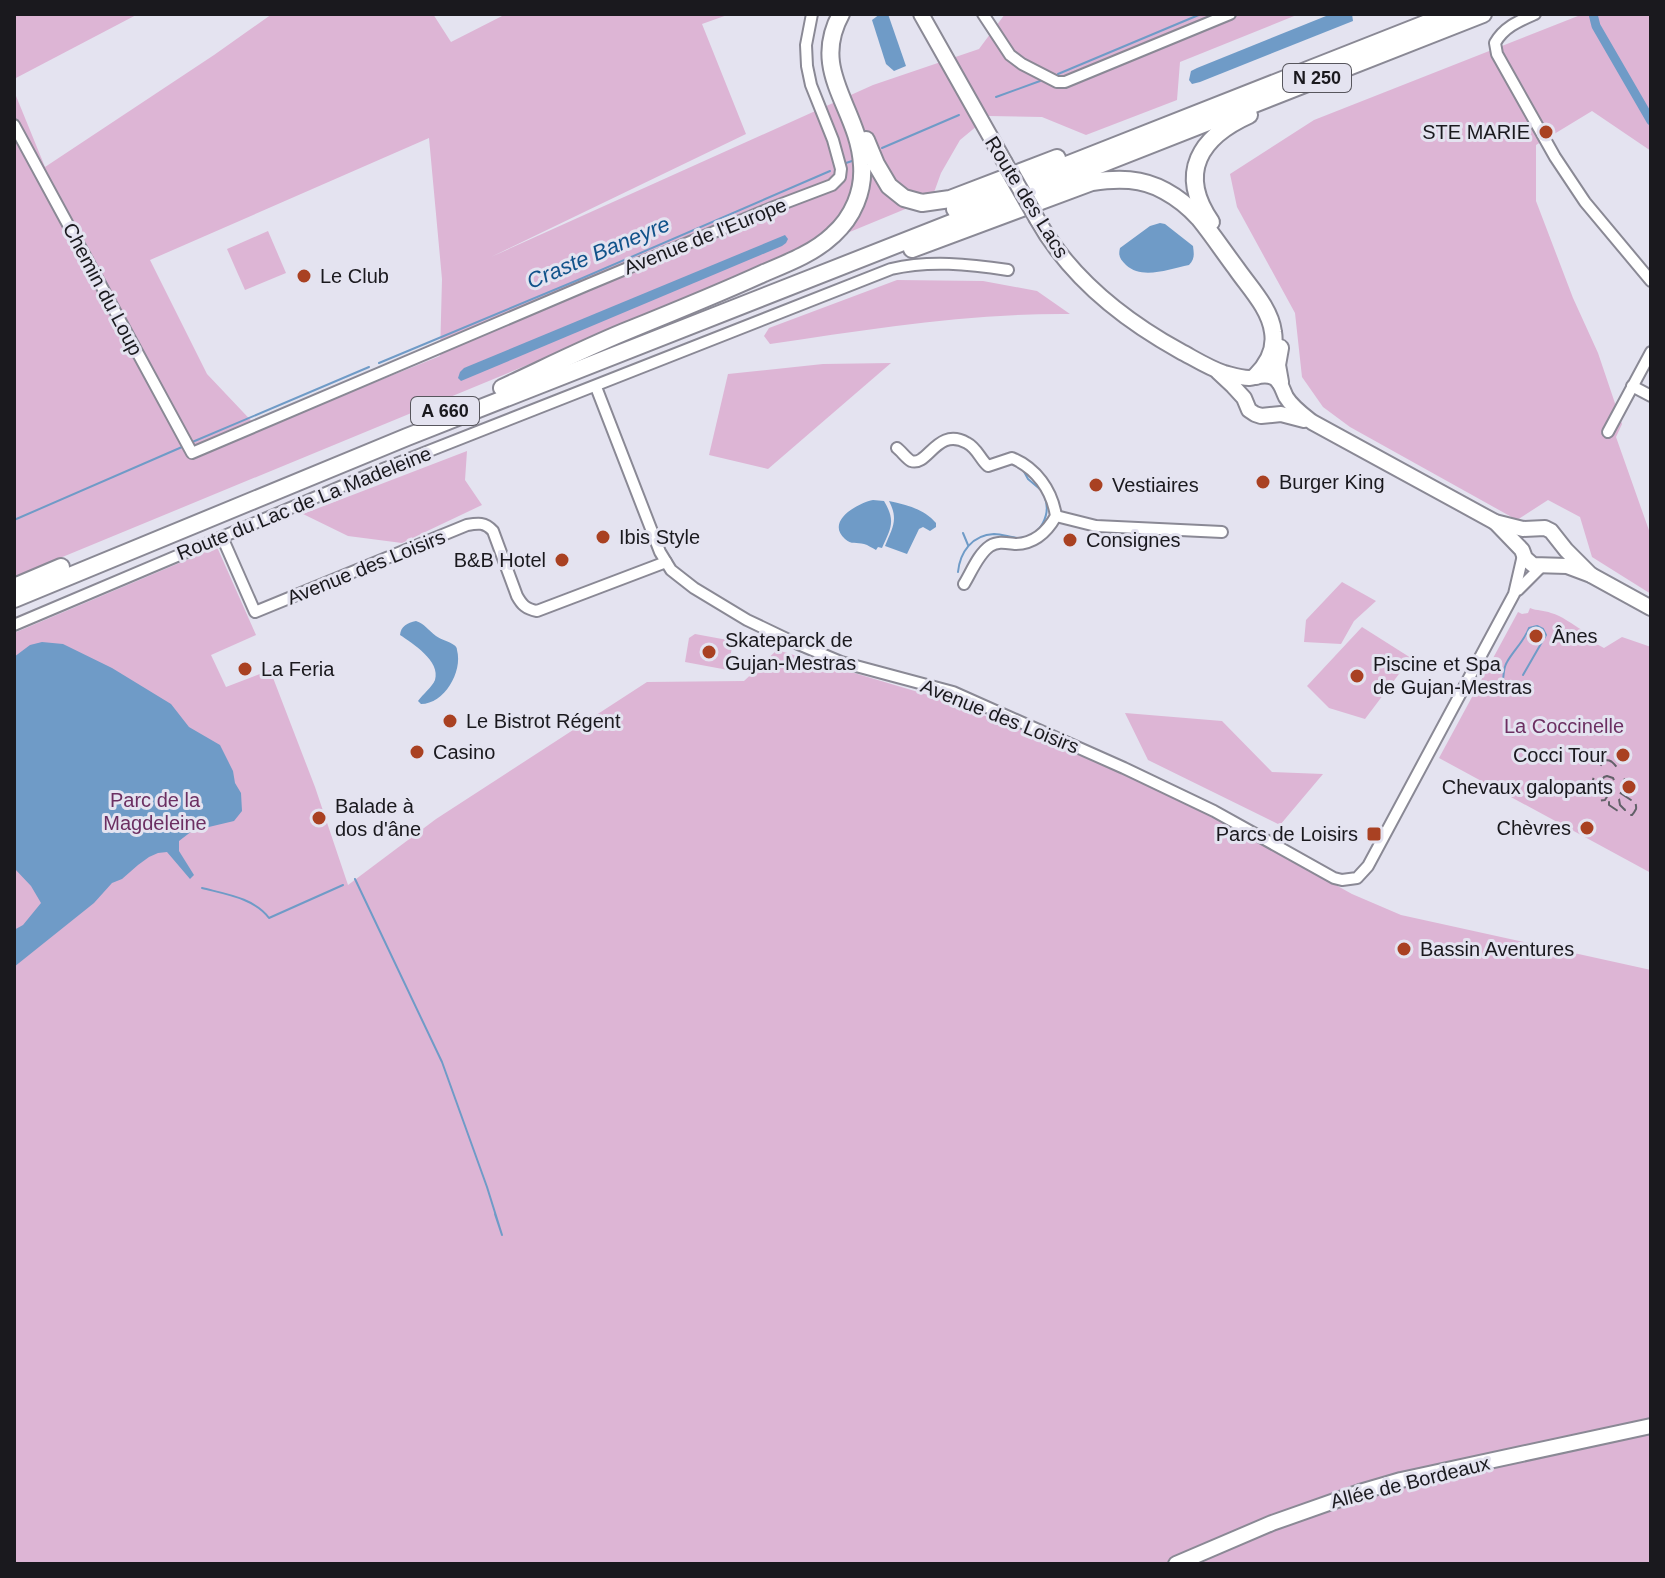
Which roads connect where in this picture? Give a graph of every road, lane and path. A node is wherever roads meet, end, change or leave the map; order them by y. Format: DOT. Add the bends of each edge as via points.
graph roads {
  1 [pos="812,14"];
  2 [pos="841,14"];
  3 [pos="848,14"];
  4 [pos="983,14"];
  5 [pos="1230,14"];
  6 [pos="1450,14"];
  7 [pos="1483,14"];
  8 [pos="1535,14"];
  9 [pos="922,15"];
  10 [pos="1424,37"];
  11 [pos="14,125"];
  12 [pos="1153,136"];
  13 [pos="878,240"];
  14 [pos="1008,270"];
  15 [pos="1651,281"];
  16 [pos="706,320"];
  17 [pos="1651,352"];
  18 [pos="1212,368"];
  19 [pos="1256,376"];
  20 [pos="1632,386"];
  21 [pos="596,387"];
  22 [pos="502,388"];
  23 [pos="1282,388"];
  24 [pos="1651,396"];
  25 [pos="1244,398"];
  26 [pos="1273,413"];
  27 [pos="1312,422"];
  28 [pos="1608,432"];
  29 [pos="897,448"];
  30 [pos="192,453"];
  31 [pos="1056,516"];
  32 [pos="1495,522"];
  33 [pos="1534,529"];
  34 [pos="1222,532"];
  35 [pos="222,537"];
  36 [pos="1559,541"];
  37 [pos="1522,553"];
  38 [pos="666,562"];
  39 [pos="1545,565"];
  40 [pos="1591,575"];
  41 [pos="964,584"];
  42 [pos="14,587"];
  43 [pos="1514,594"];
  44 [pos="14,599"];
  45 [pos="1651,608"];
  46 [pos="14,625"];
  47 [pos="1651,1426"];
  48 [pos="1176,1564"];
  1 -- 30 [label="street, Avenue de l'Europe" via="807,66 841,169 832,185"];
  2 -- 22 [label="highway" via="829,57 859,141 862,166 860,191 843,226 806,254"];
  3 -- 12 [label="highway" via="835,52 837,66 883,177 896,193 914,202 950,199 1111,139"];
  4 -- 5 [label="street" via="1005,50 1057,82"];
  6 -- 12 [label="highway, N 250"];
  7 -- 10 [label="highway, N 250"];
  8 -- 15 [label="street" via="1501,33 1495,43 1497,54 1585,202"];
  9 -- 18 [label="main road, Route des Lacs, bridge" via="1037,219 1067,262 1129,320"];
  10 -- 12 [label="highway, N 250"];
  10 -- 23 [label="highway" via="1231,124 1201,153 1195,180 1202,207 1276,315"];
  11 -- 30 [label="street, Chemin du Loup"];
  12 -- 13 [label="highway, N 250"];
  12 -- 16 [label="highway, A 660"];
  13 -- 22 [label="highway, A 660"];
  14 -- 21 [label="street, Route du Lac de La Madeleine" via="966,264 891,269"];
  16 -- 19 [label="highway" via="1077,186 1129,180 1163,190 1192,211 1265,310 1273,346"];
  16 -- 44 [label="highway, A 660"];
  17 -- 20 [label="street"];
  18 -- 19 [label="main road, Route des Lacs"];
  18 -- 25 [label="main road, Route des Lacs"];
  19 -- 23 [label="main road, Route des Lacs" via="1269,376"];
  19 -- 25 [label="main road" via="1246,385"];
  20 -- 24 [label="street"];
  20 -- 28 [label="street"];
  21 -- 35 [label="street, Route du Lac de La Madeleine"];
  21 -- 38 [label="street"];
  22 -- 42 [label="highway, A 660"];
  23 -- 26 [label="main road" via="1282,405"];
  23 -- 27 [label="main road, Route des Lacs"];
  25 -- 26 [label="main road, Route des Lacs" via="1255,414"];
  26 -- 27 [label="main road, Route des Lacs"];
  27 -- 32 [label="main road, Route des Lacs"];
  29 -- 31 [label="street" via="916,462 940,442 958,439 974,448 988,466 1012,458 1025,463 1050,493"];
  31 -- 34 [label="street" via="1096,526"];
  31 -- 41 [label="street" via="1049,529 1026,543 992,544"];
  32 -- 33 [label="main road, Route des Lacs"];
  32 -- 37 [label="main road, Route des Lacs"];
  33 -- 36 [label="main road, Route des Lacs" via="1545,528"];
  33 -- 37 [label="main road" via="1522,541"];
  35 -- 38 [label="street, Avenue des Loisirs" via="255,612 478,523 493,531 521,603 537,611"];
  35 -- 46 [label="street, Route du Lac de La Madeleine"];
  36 -- 39 [label="main road" via="1559,554"];
  36 -- 40 [label="main road, Route des Lacs"];
  37 -- 39 [label="main road, Route des Lacs" via="1533,565"];
  37 -- 43 [label="street, Avenue des Loisirs"];
  38 -- 43 [label="street, Avenue des Loisirs" via="694,588 772,632 841,662 953,692 1214,811 1342,880 1357,878 1368,866"];
  39 -- 40 [label="main road, Route des Lacs"];
  39 -- 43 [label="street, Avenue des Loisirs"];
  40 -- 45 [label="main road, Route des Lacs"];
  47 -- 48 [label="main road, Allée de Bordeaux" via="1360,1492"];
}
